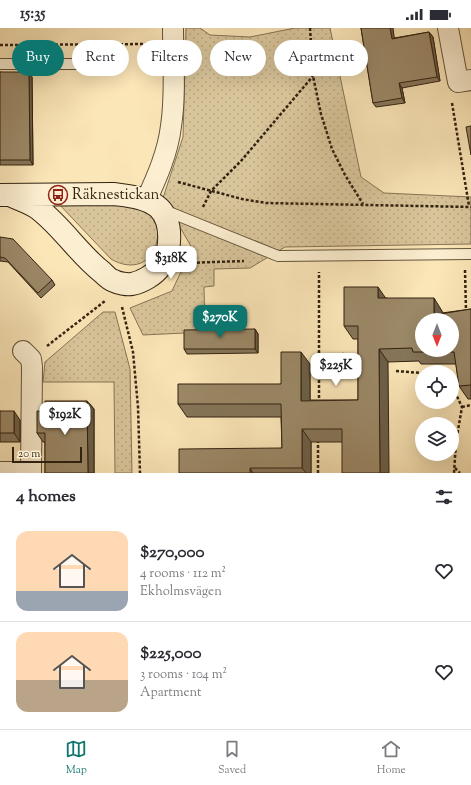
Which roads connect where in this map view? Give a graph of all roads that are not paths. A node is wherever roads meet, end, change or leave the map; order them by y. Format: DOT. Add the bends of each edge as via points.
graph roads {
  1 [pos="448,28"];
  2 [pos="173,36"];
  3 [pos="0,64"];
  4 [pos="72,64"];
  5 [pos="464,81"];
  6 [pos="5,195"];
  7 [pos="152,204"];
  8 [pos="468,254"];
  9 [pos="27,355"];
  10 [pos="0,472"];
  11 [pos="31,472"];
  1 -- 5 [label="street"];
  2 -- 7 [label="street" via="171,126"];
  3 -- 4 [label="lane"];
  6 -- 7 [label="street" via="113,194 131,196"];
  6 -- 7 [label="street" via="39,209 93,265 113,281 131,284 147,278 160,267 168,250 169,229 166,219"];
  7 -- 8 [label="lane" via="278,256"];
  9 -- 11 [label="street" via="32,367"];
  10 -- 11 [label="street"];
}
